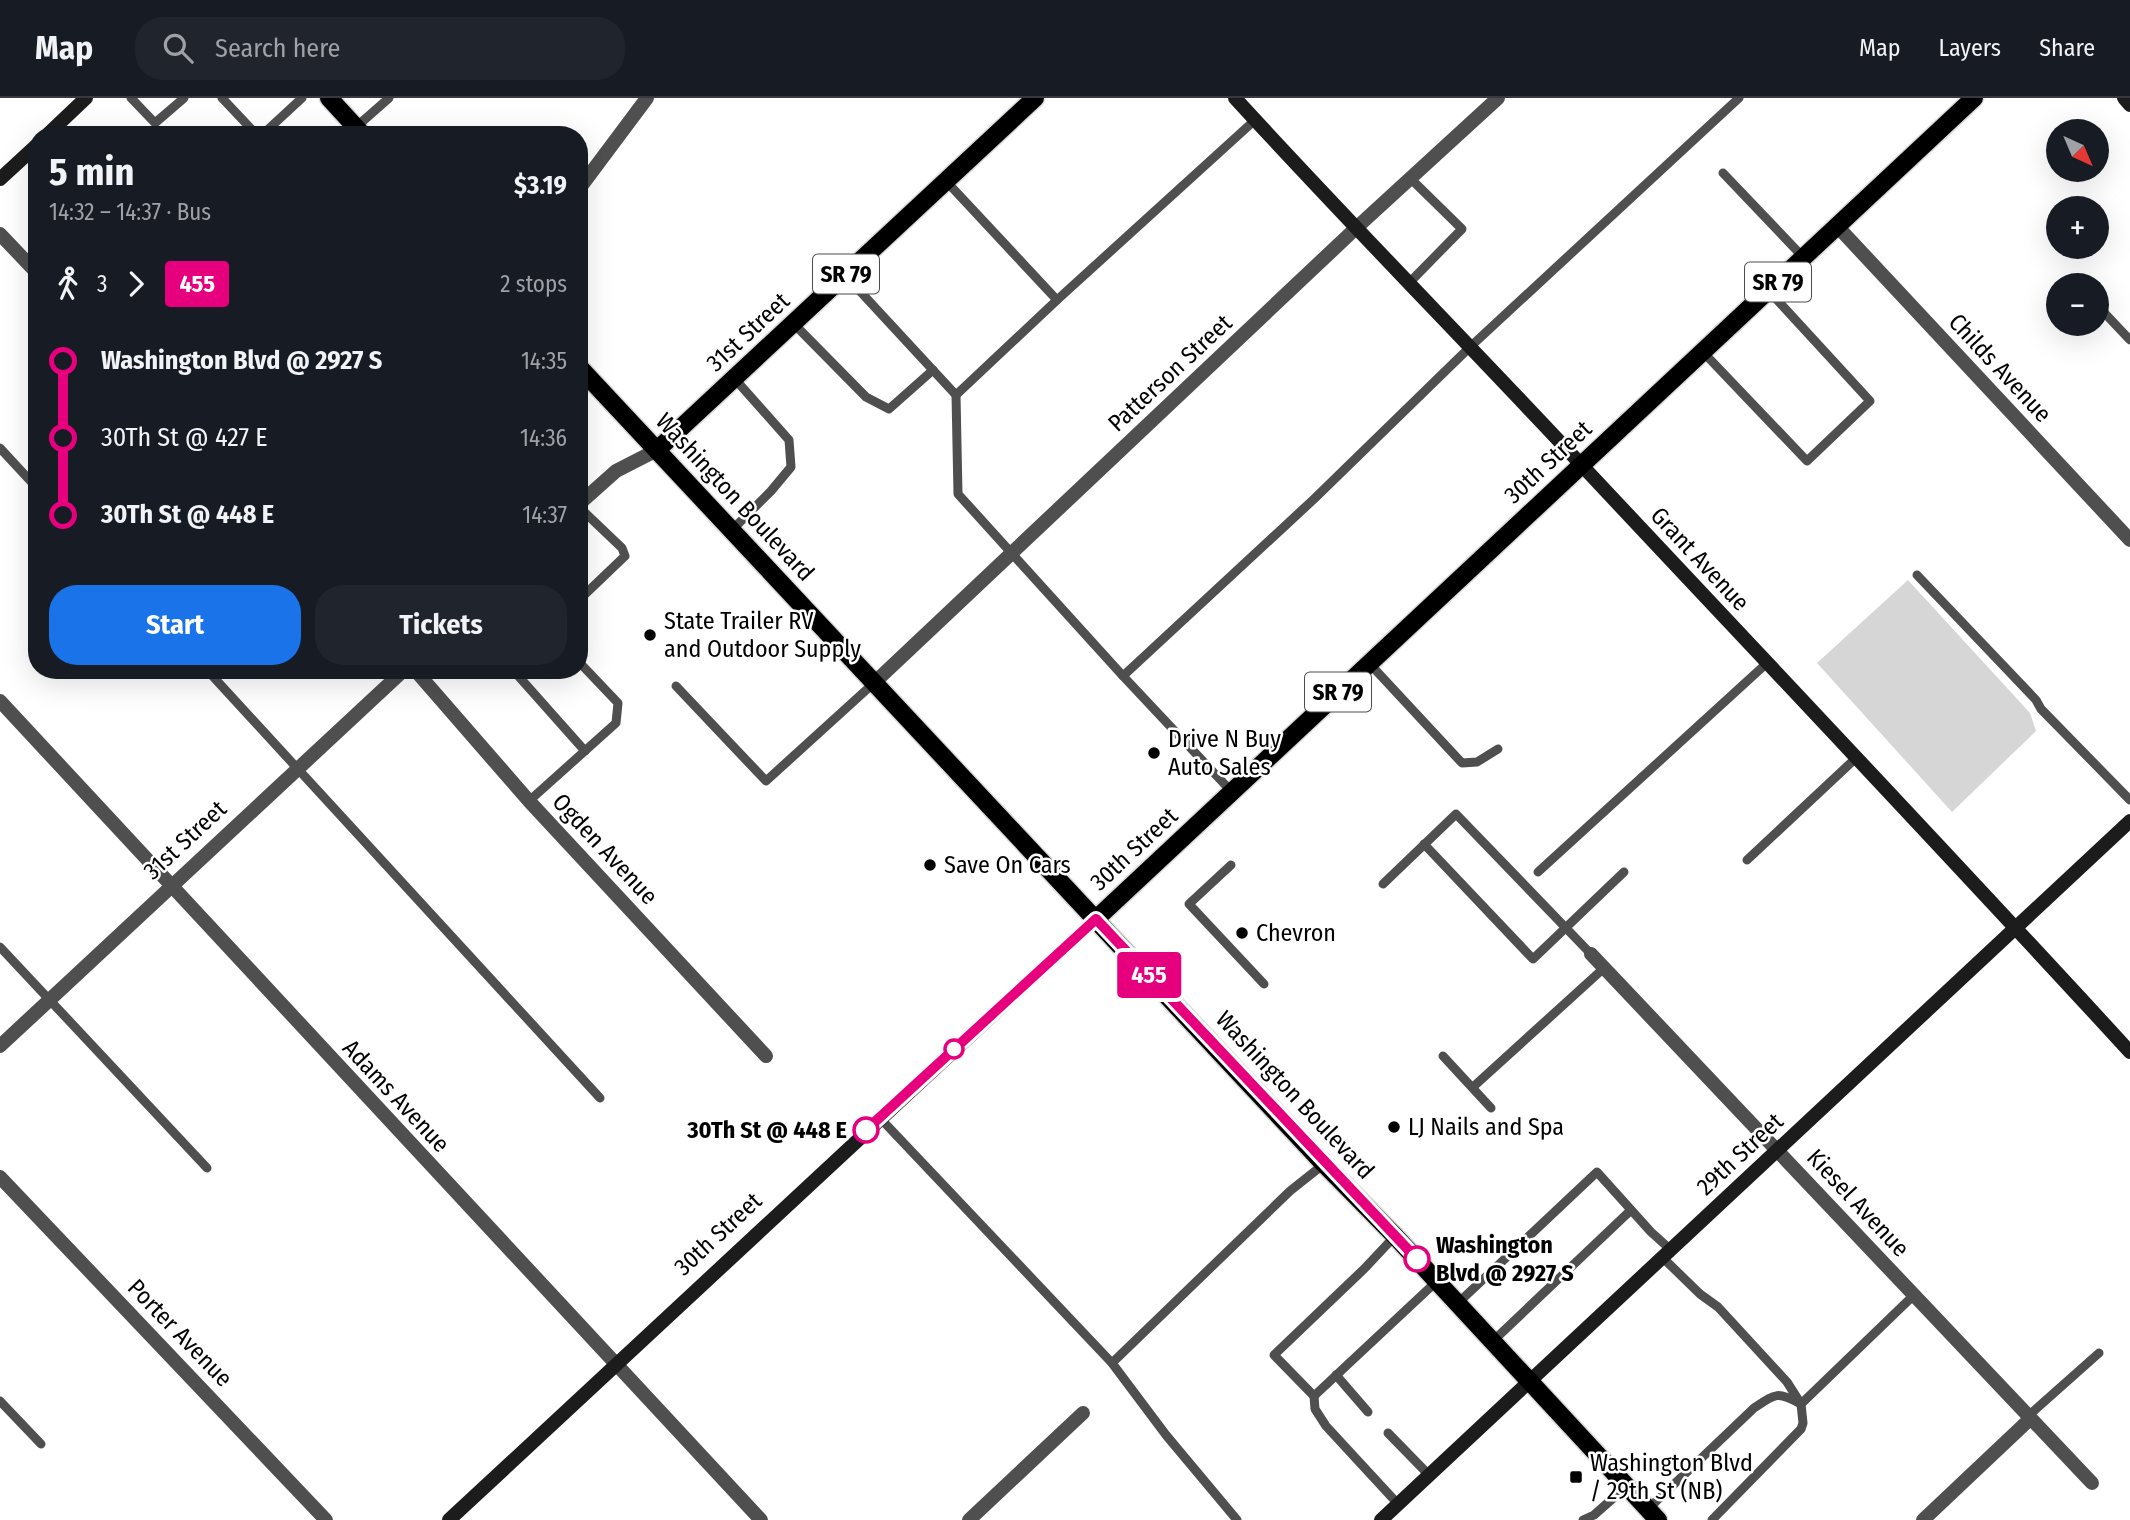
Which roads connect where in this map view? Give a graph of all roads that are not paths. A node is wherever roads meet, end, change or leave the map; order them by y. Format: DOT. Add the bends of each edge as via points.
graph roads {
  1 [pos="86,98"];
  2 [pos="131,98"];
  3 [pos="184,98"];
  4 [pos="222,98"];
  5 [pos="302,98"];
  6 [pos="329,98"];
  7 [pos="389,98"];
  8 [pos="647,98"];
  9 [pos="1035,98"];
  10 [pos="1235,98"];
  11 [pos="1498,98"];
  12 [pos="1739,98"];
  13 [pos="1974,98"];
  14 [pos="2124,98"];
  15 [pos="2130,105"];
  16 [pos="1255,120"];
  17 [pos="56,126"];
  18 [pos="251,126"];
  19 [pos="270,126"];
  20 [pos="355,126"];
  21 [pos="364,126"];
  22 [pos="28,153"];
  23 [pos="1723,173"];
  24 [pos="588,178"];
  25 [pos="1410,178"];
  26 [pos="0,179"];
  27 [pos="946,181"];
  28 [pos="1838,227"];
  29 [pos="1355,229"];
  30 [pos="0,234"];
  31 [pos="1804,258"];
  32 [pos="28,264"];
  33 [pos="845,275"];
  34 [pos="1408,284"];
  35 [pos="1769,291"];
  36 [pos="1057,300"];
  37 [pos="2109,318"];
  38 [pos="793,323"];
  39 [pos="2130,340"];
  40 [pos="1469,348"];
  41 [pos="1703,352"];
  42 [pos="933,370"];
  43 [pos="588,377"];
  44 [pos="734,378"];
  45 [pos="956,395"];
  46 [pos="0,448"];
  47 [pos="657,450"];
  48 [pos="1581,466"];
  49 [pos="28,478"];
  50 [pos="588,497"];
  51 [pos="588,515"];
  52 [pos="732,530"];
  53 [pos="2130,540"];
  54 [pos="1012,552"];
  55 [pos="1917,575"];
  56 [pos="588,591"];
  57 [pos="1369,663"];
  58 [pos="1767,663"];
  59 [pos="588,671"];
  60 [pos="1123,676"];
  61 [pos="215,679"];
  62 [pos="394,679"];
  63 [pos="424,679"];
  64 [pos="521,679"];
  65 [pos="874,682"];
  66 [pos="676,686"];
  67 [pos="0,701"];
  68 [pos="1498,750"];
  69 [pos="585,751"];
  70 [pos="1856,758"];
  71 [pos="298,769"];
  72 [pos="1231,791"];
  73 [pos="2130,800"];
  74 [pos="529,801"];
  75 [pos="2130,821"];
  76 [pos="1424,844"];
  77 [pos="1747,860"];
  78 [pos="1231,865"];
  79 [pos="1538,872"];
  80 [pos="1624,872"];
  81 [pos="1383,884"];
  82 [pos="171,887"];
  83 [pos="1096,919"];
  84 [pos="1566,928"];
  85 [pos="2016,928"];
  86 [pos="0,947"];
  87 [pos="1591,954"];
  88 [pos="1604,968"];
  89 [pos="1264,984"];
  90 [pos="50,999"];
  91 [pos="0,1046"];
  92 [pos="2130,1052"];
  93 [pos="766,1056"];
  94 [pos="1443,1056"];
  95 [pos="1473,1087"];
  96 [pos="600,1098"];
  97 [pos="1491,1108"];
  98 [pos="880,1118"];
  99 [pos="1777,1151"];
  100 [pos="1325,1164"];
  101 [pos="207,1168"];
  102 [pos="0,1177"];
  103 [pos="1631,1210"];
  104 [pos="1395,1236"];
  105 [pos="1667,1254"];
  106 [pos="1437,1281"];
  107 [pos="1914,1295"];
  108 [pos="1458,1303"];
  109 [pos="1493,1341"];
  110 [pos="2099,1353"];
  111 [pos="1112,1363"];
  112 [pos="615,1364"];
  113 [pos="1336,1375"];
  114 [pos="1530,1380"];
  115 [pos="1314,1396"];
  116 [pos="0,1401"];
  117 [pos="1801,1404"];
  118 [pos="1368,1412"];
  119 [pos="1083,1413"];
  120 [pos="2029,1417"];
  121 [pos="1388,1433"];
  122 [pos="41,1444"];
  123 [pos="1429,1475"];
  124 [pos="2092,1483"];
  125 [pos="1626,1486"];
  126 [pos="1398,1504"];
  127 [pos="1653,1515"];
  128 [pos="326,1520"];
  129 [pos="449,1520"];
  130 [pos="761,1520"];
  131 [pos="969,1520"];
  132 [pos="1237,1520"];
  133 [pos="1381,1520"];
  134 [pos="1583,1520"];
  135 [pos="1712,1520"];
  136 [pos="1923,1520"];
  1 -- 17 [label="street"];
  2 -- 3 [label="lane" via="155,123"];
  4 -- 18 [label="lane"];
  5 -- 19 [label="lane"];
  6 -- 20 [label="main road"];
  7 -- 21 [label="lane"];
  8 -- 24 [label="street"];
  9 -- 27 [label="main road, 31st Street / SR 79"];
  10 -- 16 [label="street, Grant Avenue"];
  11 -- 25 [label="street, Patterson Street"];
  12 -- 40 [label="lane"];
  13 -- 28 [label="main road, 30th Street / SR 79"];
  14 -- 15 [label="street"];
  16 -- 29 [label="street, Grant Avenue"];
  16 -- 36 [label="lane"];
  22 -- 26 [label="street"];
  23 -- 31 [label="lane"];
  25 -- 29 [label="street, Patterson Street"];
  25 -- 34 [label="lane" via="1462,229"];
  27 -- 33 [label="main road, 31st Street / SR 79"];
  27 -- 36 [label="lane"];
  28 -- 31 [label="main road, 30th Street / SR 79"];
  28 -- 53 [label="street, Childs Avenue"];
  29 -- 34 [label="street, Grant Avenue"];
  29 -- 54 [label="street, Patterson Street"];
  30 -- 32 [label="street"];
  31 -- 35 [label="main road, 30th Street / SR 79"];
  33 -- 38 [label="main road, 31st Street / SR 79"];
  33 -- 42 [label="lane"];
  34 -- 40 [label="street, Grant Avenue"];
  35 -- 41 [label="main road, 30th Street / SR 79"];
  35 -- 41 [label="lane" via="1870,401 1807,461"];
  36 -- 45 [label="lane"];
  37 -- 39 [label="lane"];
  38 -- 42 [label="lane" via="866,397 889,409"];
  38 -- 44 [label="main road, 31st Street / SR 79"];
  40 -- 48 [label="street, Grant Avenue"];
  40 -- 60 [label="lane"];
  41 -- 48 [label="main road, 30th Street / SR 79"];
  42 -- 45 [label="lane"];
  43 -- 47 [label="main road, Washington Boulevard"];
  44 -- 47 [label="main road, 31st Street / SR 79"];
  44 -- 52 [label="lane" via="789,440 790,467"];
  45 -- 54 [label="lane" via="958,494"];
  46 -- 49 [label="lane"];
  47 -- 50 [label="street, 31st Street" via="616,471"];
  47 -- 52 [label="main road, Washington Boulevard"];
  48 -- 57 [label="main road, 30th Street / SR 79"];
  48 -- 58 [label="street, Grant Avenue"];
  51 -- 56 [label="lane" via="625,556"];
  52 -- 65 [label="main road, Washington Boulevard"];
  54 -- 60 [label="lane"];
  54 -- 65 [label="street, Patterson Street"];
  55 -- 73 [label="lane"];
  57 -- 68 [label="lane" via="1462,763 1478,762"];
  57 -- 72 [label="main road, 30th Street / SR 79"];
  58 -- 70 [label="street, Grant Avenue"];
  58 -- 79 [label="lane"];
  59 -- 69 [label="lane" via="618,703 616,723"];
  60 -- 72 [label="lane"];
  61 -- 71 [label="lane"];
  62 -- 71 [label="street, 31st Street"];
  63 -- 74 [label="street, Ogden Avenue"];
  64 -- 69 [label="lane"];
  65 -- 66 [label="lane" via="766,781"];
  65 -- 83 [label="main road, Washington Boulevard"];
  67 -- 82 [label="street, Adams Avenue"];
  69 -- 74 [label="lane"];
  70 -- 77 [label="lane"];
  70 -- 85 [label="street, Grant Avenue"];
  71 -- 82 [label="street, 31st Street"];
  71 -- 96 [label="lane"];
  72 -- 83 [label="main road, 30th Street / SR 79"];
  74 -- 93 [label="street, Ogden Avenue"];
  75 -- 85 [label="street, 29th Street"];
  76 -- 81 [label="lane"];
  76 -- 84 [label="lane" via="1456,814"];
  76 -- 84 [label="lane" via="1533,959"];
  78 -- 89 [label="lane" via="1189,904"];
  80 -- 84 [label="lane"];
  82 -- 90 [label="street, 31st Street"];
  82 -- 112 [label="street, Adams Avenue"];
  83 -- 98 [label="street, 30th Street / SR 79"];
  83 -- 100 [label="main road, Washington Boulevard"];
  84 -- 87 [label="lane"];
  85 -- 92 [label="street, Grant Avenue"];
  85 -- 99 [label="street, 29th Street"];
  86 -- 90 [label="lane"];
  87 -- 88 [label="street, Kiesel Avenue"];
  88 -- 95 [label="lane"];
  88 -- 99 [label="street, Kiesel Avenue"];
  90 -- 91 [label="street, 31st Street"];
  90 -- 101 [label="lane"];
  94 -- 95 [label="lane"];
  95 -- 97 [label="lane"];
  98 -- 111 [label="lane"];
  98 -- 112 [label="street, 30th Street / SR 79"];
  99 -- 105 [label="street, 29th Street"];
  99 -- 107 [label="street, Kiesel Avenue"];
  100 -- 104 [label="main road, Washington Boulevard"];
  100 -- 111 [label="lane" via="1290,1191"];
  102 -- 128 [label="street, Porter Avenue"];
  103 -- 105 [label="lane"];
  103 -- 108 [label="lane" via="1597,1172"];
  103 -- 109 [label="lane"];
  104 -- 106 [label="main road, Washington Boulevard"];
  104 -- 115 [label="lane" via="1274,1354"];
  105 -- 114 [label="street, 29th Street"];
  105 -- 117 [label="lane" via="1787,1382"];
  106 -- 108 [label="main road, Washington Boulevard"];
  106 -- 113 [label="lane"];
  107 -- 117 [label="lane"];
  107 -- 120 [label="street, Kiesel Avenue"];
  108 -- 109 [label="main road, Washington Boulevard"];
  109 -- 114 [label="main road, Washington Boulevard"];
  110 -- 120 [label="lane"];
  111 -- 132 [label="lane"];
  112 -- 129 [label="street, 30th Street / SR 79"];
  112 -- 130 [label="street, Adams Avenue"];
  113 -- 115 [label="lane"];
  113 -- 118 [label="lane"];
  114 -- 123 [label="street, 29th Street"];
  114 -- 125 [label="main road, Washington Boulevard"];
  115 -- 126 [label="lane" via="1318,1415"];
  116 -- 122 [label="lane"];
  117 -- 127 [label="lane" via="1773,1394 1754,1408"];
  117 -- 135 [label="lane" via="1801,1429"];
  119 -- 131 [label="street"];
  120 -- 124 [label="street, Kiesel Avenue"];
  120 -- 136 [label="street"];
  121 -- 123 [label="lane"];
  123 -- 126 [label="street, 29th Street"];
  125 -- 127 [label="main road, Washington Boulevard"];
  125 -- 134 [label="lane"];
  126 -- 133 [label="street, 29th Street"];
}
